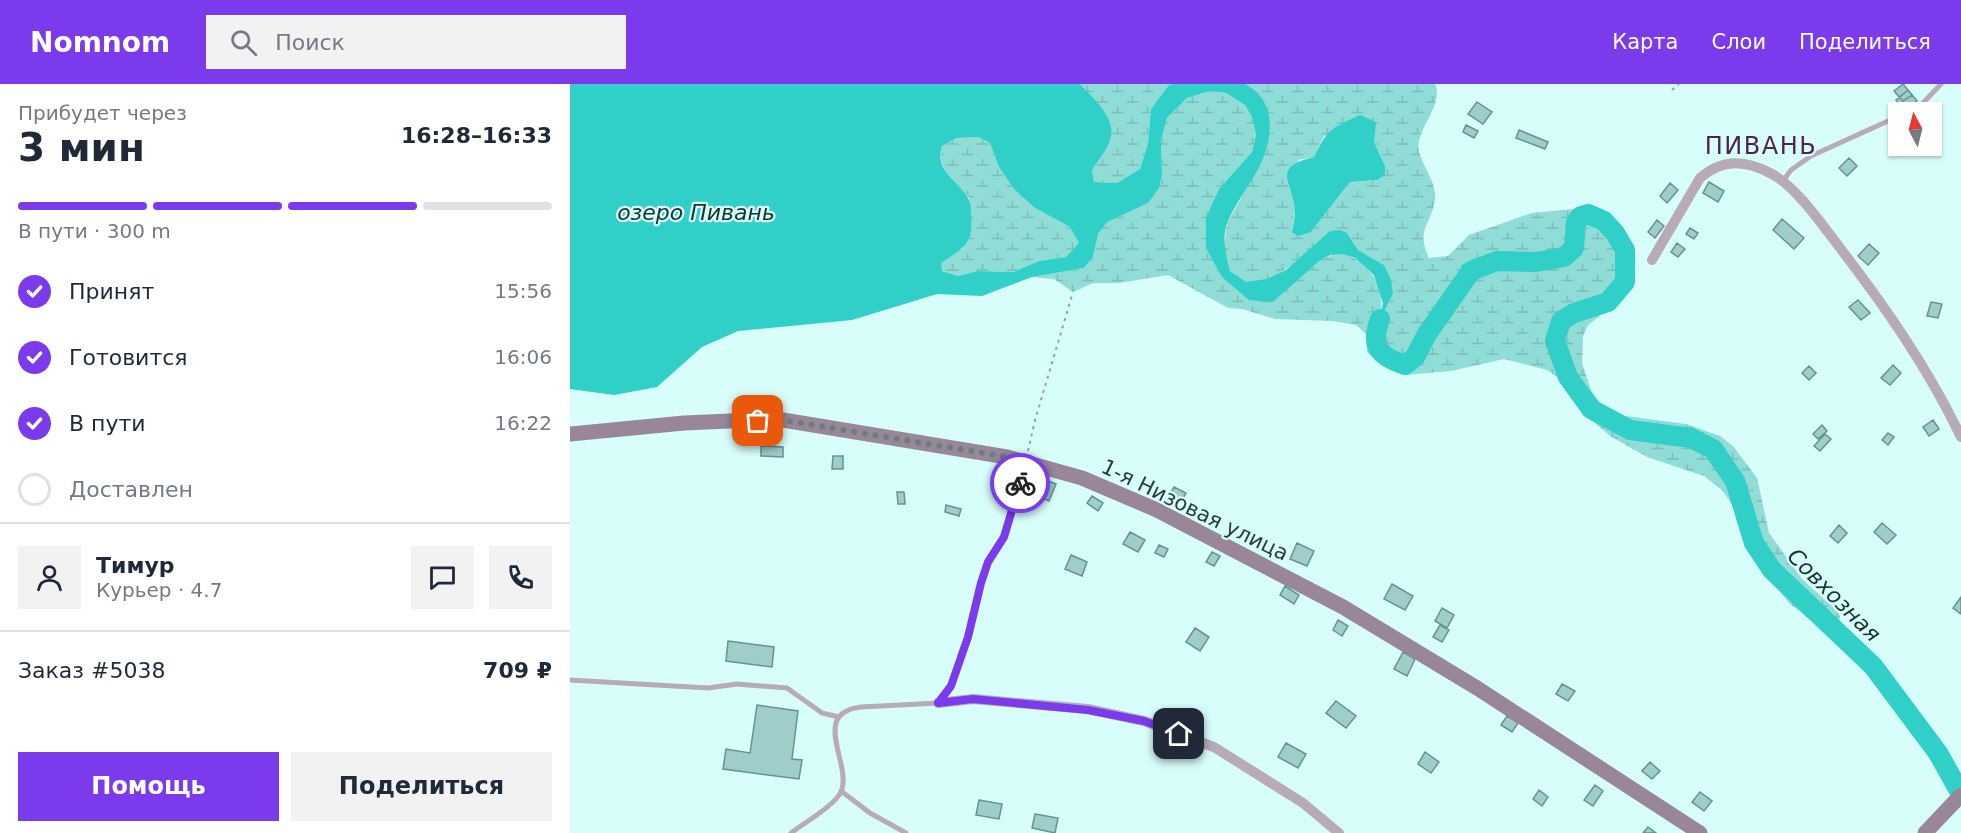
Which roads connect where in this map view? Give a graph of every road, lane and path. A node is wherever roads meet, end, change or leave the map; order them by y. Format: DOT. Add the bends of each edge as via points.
graph roads {
  1 [pos="1678,84"];
  2 [pos="1941,84"];
  3 [pos="1672,90"];
  4 [pos="1924,102"];
  5 [pos="1888,121"];
  6 [pos="1783,181"];
  7 [pos="1652,260"];
  8 [pos="1073,292"];
  9 [pos="570,434"];
  10 [pos="1961,437"];
  11 [pos="1025,463"];
  12 [pos="570,680"];
  13 [pos="938,703"];
  14 [pos="839,717"];
  15 [pos="841,791"];
  16 [pos="1961,795"];
  17 [pos="791,833"];
  18 [pos="906,833"];
  19 [pos="1339,833"];
  20 [pos="1700,833"];
  21 [pos="1925,833"];
  1 -- 3 [label="path"];
  2 -- 4 [label="lane"];
  5 -- 6 [label="lane" via="1811,156"];
  6 -- 7 [label="street" via="1737,162 1712,168 1700,178"];
  6 -- 10 [label="street" via="1818,218 1872,290 1913,349"];
  8 -- 11 [label="path"];
  9 -- 11 [label="street, 1-я Низовая улица" via="777,419"];
  11 -- 13 [label="lane" via="1004,537 988,562 981,583 951,686"];
  11 -- 20 [label="street, 1-я Низовая улица" via="1082,478 1157,510 1343,607 1477,688"];
  12 -- 14 [label="lane" via="787,688 822,713"];
  13 -- 14 [label="lane" via="855,707"];
  13 -- 19 [label="street" via="973,699 1088,710 1144,721 1214,747 1303,803"];
  14 -- 15 [label="lane" via="836,736"];
  15 -- 17 [label="lane"];
  15 -- 18 [label="lane"];
  16 -- 21 [label="street"];
}
